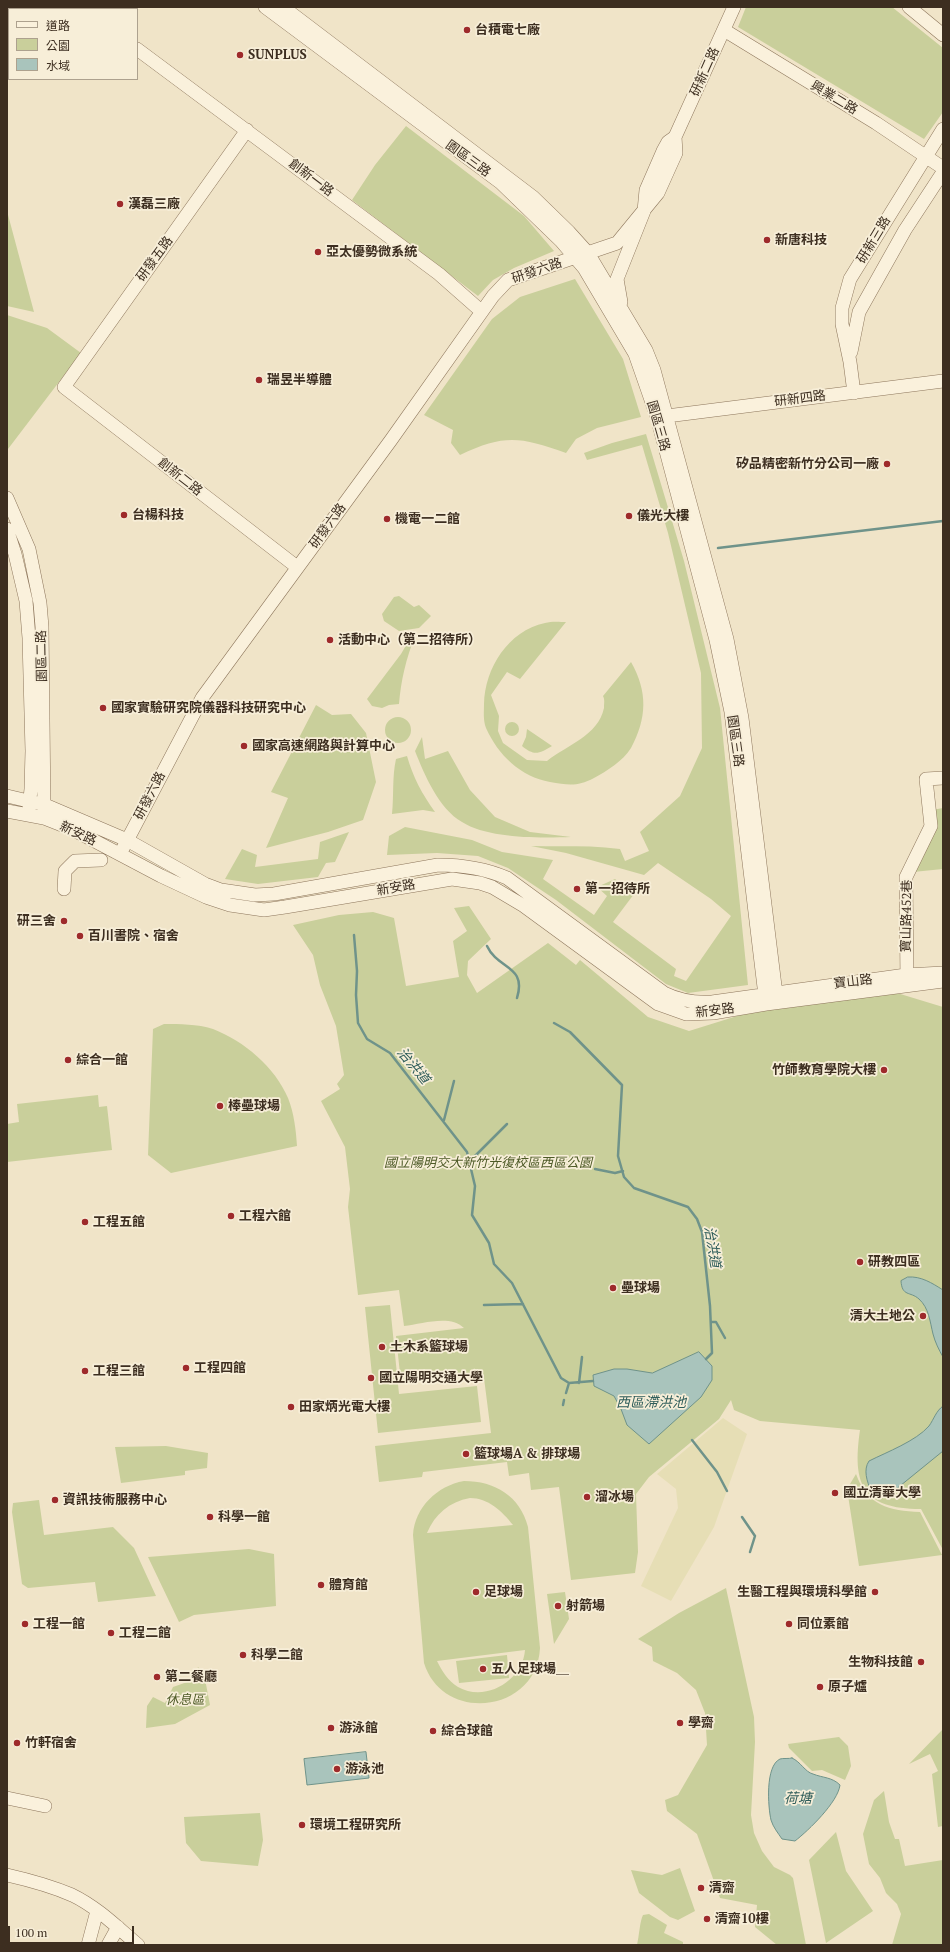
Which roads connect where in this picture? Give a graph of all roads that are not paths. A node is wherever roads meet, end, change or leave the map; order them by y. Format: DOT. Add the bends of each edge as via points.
graph roads {
  1 [pos="265,7"];
  2 [pos="284,7"];
  3 [pos="734,7"];
  4 [pos="909,7"];
  5 [pos="724,30"];
  6 [pos="943,35"];
  7 [pos="138,50"];
  8 [pos="943,129"];
  9 [pos="247,130"];
  10 [pos="925,156"];
  11 [pos="943,168"];
  12 [pos="943,172"];
  13 [pos="644,211"];
  14 [pos="582,255"];
  15 [pos="622,310"];
  16 [pos="482,311"];
  17 [pos="850,362"];
  18 [pos="943,381"];
  19 [pos="64,387"];
  20 [pos="854,393"];
  21 [pos="661,416"];
  22 [pos="7,498"];
  23 [pos="7,529"];
  24 [pos="29,549"];
  25 [pos="11,554"];
  26 [pos="297,568"];
  27 [pos="943,778"];
  28 [pos="7,796"];
  29 [pos="31,801"];
  30 [pos="45,805"];
  31 [pos="7,811"];
  32 [pos="28,814"];
  33 [pos="44,818"];
  34 [pos="127,840"];
  35 [pos="120,854"];
  36 [pos="102,860"];
  37 [pos="64,889"];
  38 [pos="943,973"];
  39 [pos="906,980"];
  40 [pos="943,981"];
  41 [pos="771,998"];
  42 [pos="7,1798"];
  43 [pos="45,1806"];
  44 [pos="7,1875"];
  45 [pos="97,1910"];
  46 [pos="118,1927"];
  47 [pos="88,1945"];
  48 [pos="108,1945"];
  49 [pos="138,1945"];
  1 -- 14 [label="street, 園區三路" via="500,183"];
  2 -- 14 [label="street, 園區三路" via="533,197"];
  3 -- 5 [label="street, 研新二路"];
  4 -- 6 [label="street"];
  5 -- 10 [label="street, 興業二路"];
  5 -- 13 [label="street, 研新二路" via="675,137 668,142 663,151 646,190"];
  7 -- 9 [label="street, 創新一路"];
  8 -- 10 [label="street, 研新三路"];
  9 -- 16 [label="street, 創新一路" via="439,274"];
  9 -- 19 [label="street, 研發五路"];
  10 -- 11 [label="street, 興業二路"];
  10 -- 17 [label="street, 研新三路" via="850,279 842,308"];
  12 -- 17 [label="street, 研新三路" via="858,312"];
  13 -- 14 [label="street" via="616,243"];
  13 -- 15 [label="street, 研新二路" via="617,279"];
  14 -- 15 [label="street, 園區三路"];
  14 -- 16 [label="street, 研發六路" via="508,280"];
  14 -- 21 [label="street, 園區三路" via="629,342"];
  15 -- 21 [label="street, 園區三路" via="646,350 654,370"];
  16 -- 26 [label="street, 研發六路"];
  17 -- 20 [label="street, 研新三路"];
  18 -- 20 [label="street, 研新四路"];
  19 -- 26 [label="street, 創新二路"];
  20 -- 21 [label="street, 研新四路"];
  21 -- 41 [label="street, 園區三路" via="727,639 742,718"];
  22 -- 24 [label="street, 園區二路"];
  23 -- 25 [label="street, 園區二路"];
  24 -- 25 [label="street"];
  24 -- 30 [label="street, 園區二路" via="42,627"];
  25 -- 29 [label="street, 園區二路" via="26,601 29,638"];
  26 -- 34 [label="street, 研發六路" via="202,698"];
  27 -- 39 [label="street, 寶山路452巷" via="926,779 930,826 906,877"];
  28 -- 29 [label="street, 新安路"];
  29 -- 30 [label="street, 新安路"];
  29 -- 32 [label="street, 園區二路"];
  30 -- 33 [label="street, 園區二路"];
  30 -- 34 [label="street, 新安路"];
  31 -- 32 [label="street, 新安路"];
  32 -- 33 [label="street, 新安路"];
  33 -- 35 [label="street, 新安路" via="72,829"];
  34 -- 35 [label="street, 研發六路"];
  34 -- 41 [label="street, 新安路" via="205,884 234,893 255,895 301,890 438,865 490,870 507,878 664,993 695,1003"];
  35 -- 41 [label="street, 新安路" via="206,897 230,905 264,910 452,879 480,883 492,887 524,906 646,996 671,1010 697,1015"];
  36 -- 37 [label="street" via="75,861 65,871"];
  38 -- 39 [label="street, 寶山路"];
  39 -- 40 [label="street, 寶山路"];
  39 -- 41 [label="street, 寶山路"];
  42 -- 43 [label="street"];
  44 -- 45 [label="street" via="71,1895"];
  45 -- 46 [label="street"];
  45 -- 47 [label="street"];
  46 -- 48 [label="street"];
  46 -- 49 [label="street"];
}
